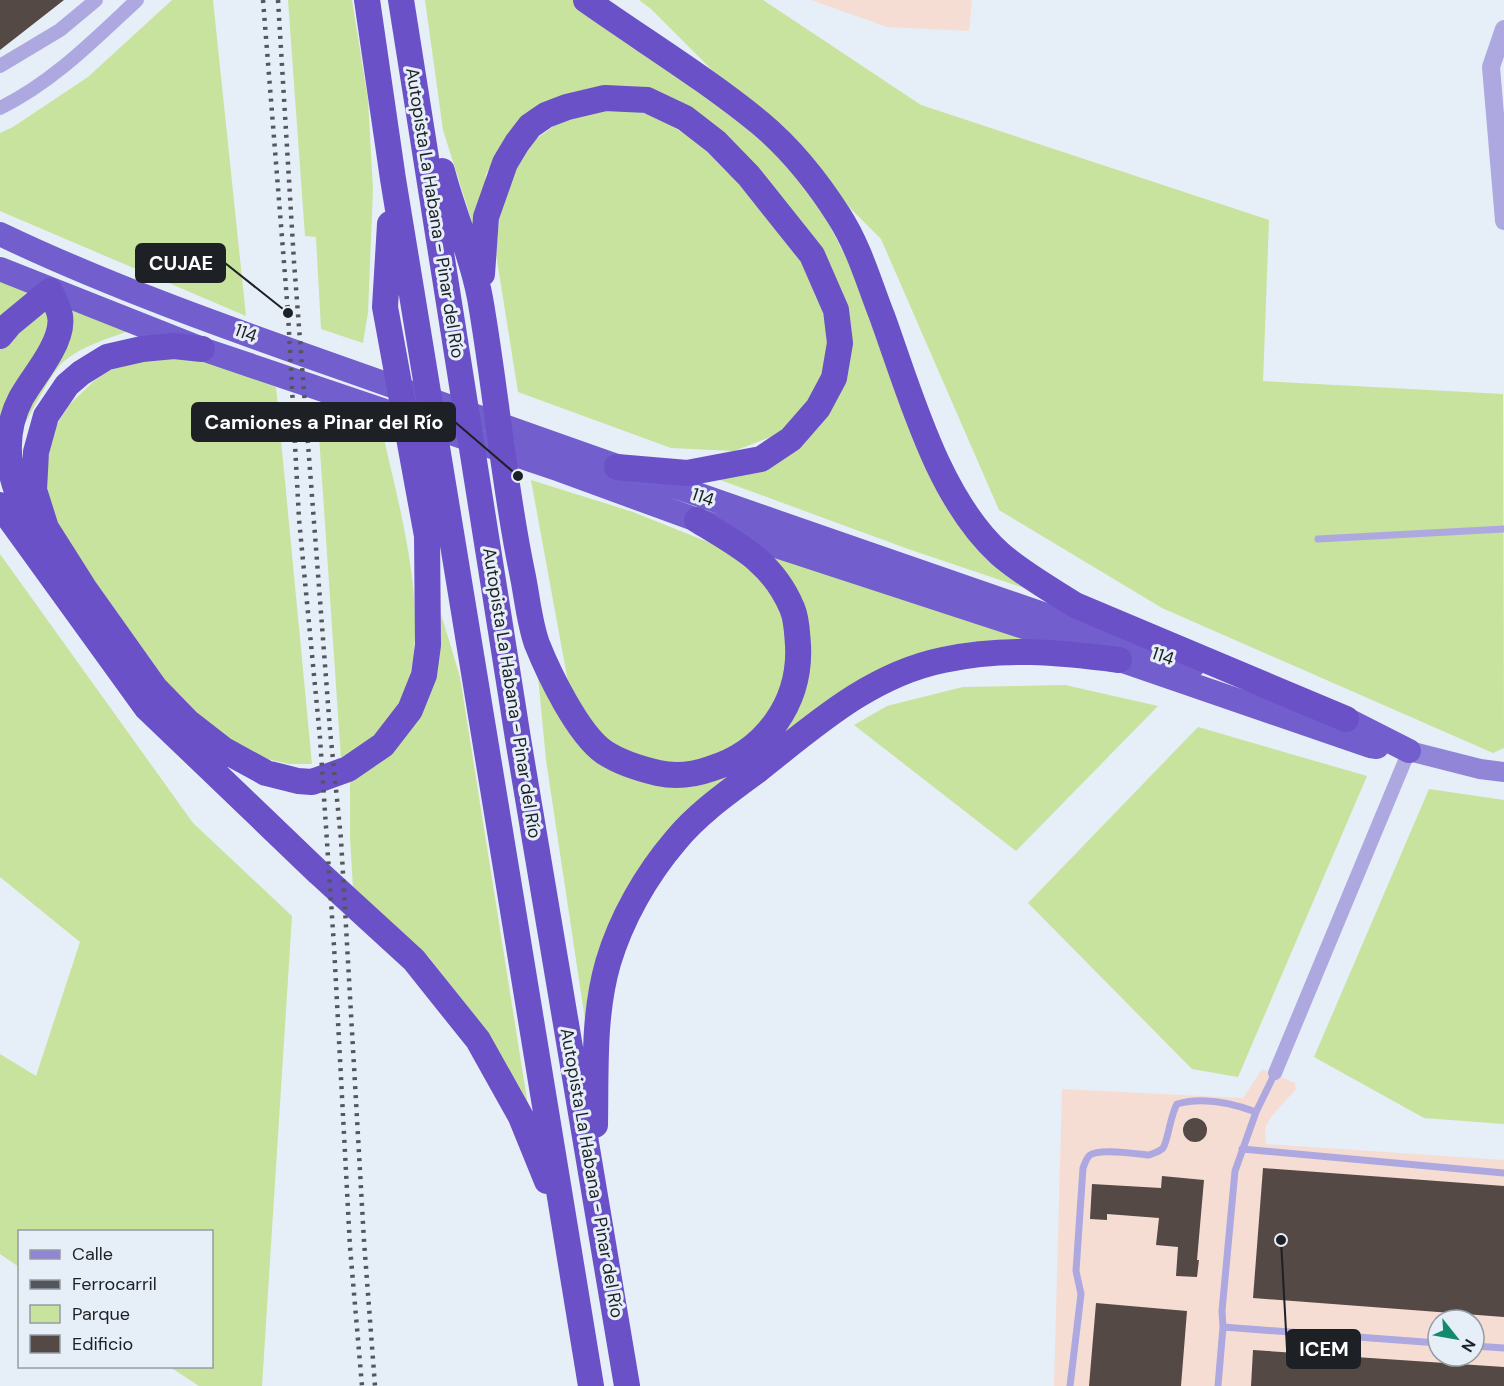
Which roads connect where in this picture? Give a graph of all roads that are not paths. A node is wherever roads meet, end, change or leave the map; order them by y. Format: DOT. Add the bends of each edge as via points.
graph roads {
  1 [pos="96,0"];
  2 [pos="136,0"];
  3 [pos="367,0"];
  4 [pos="401,0"];
  5 [pos="586,0"];
  6 [pos="1504,29"];
  7 [pos="408,47"];
  8 [pos="0,66"];
  9 [pos="0,108"];
  10 [pos="393,179"];
  11 [pos="1504,221"];
  12 [pos="0,234"];
  13 [pos="0,243"];
  14 [pos="0,269"];
  15 [pos="50,291"];
  16 [pos="480,296"];
  17 [pos="178,308"];
  18 [pos="0,336"];
  19 [pos="202,349"];
  20 [pos="561,459"];
  21 [pos="617,467"];
  22 [pos="0,505"];
  23 [pos="697,520"];
  24 [pos="1504,529"];
  25 [pos="427,536"];
  26 [pos="1318,539"];
  27 [pos="519,559"];
  28 [pos="78,579"];
  29 [pos="460,592"];
  30 [pos="1119,660"];
  31 [pos="1346,719"];
  32 [pos="519,746"];
  33 [pos="1409,751"];
  34 [pos="1504,772"];
  35 [pos="1275,1073"];
  36 [pos="1256,1112"];
  37 [pos="1242,1149"];
  38 [pos="1504,1173"];
  39 [pos="595,1189"];
  40 [pos="566,1225"];
  41 [pos="1223,1327"];
  42 [pos="1426,1342"];
  43 [pos="1486,1347"];
  44 [pos="1504,1348"];
  45 [pos="591,1386"];
  46 [pos="627,1386"];
  47 [pos="1070,1386"];
  48 [pos="1218,1386"];
  1 -- 8 [label="street" via="60,30"];
  2 -- 9 [label="street" via="75,58 21,98"];
  3 -- 10 [label="highway, Autopista La Habana - Pinar del Río"];
  4 -- 7 [label="highway, Autopista La Habana - Pinar del Río"];
  5 -- 31 [label="highway" via="761,124 791,154 840,217 858,251 923,429 956,499 1000,554 1075,605"];
  6 -- 11 [label="street" via="1491,67"];
  7 -- 16 [label="highway"];
  7 -- 32 [label="highway, Autopista La Habana - Pinar del Río"];
  10 -- 25 [label="highway" via="385,307"];
  10 -- 29 [label="highway, Autopista La Habana - Pinar del Río"];
  12 -- 17 [label="highway, 114" via="62,264"];
  13 -- 15 [label="highway" via="36,267"];
  14 -- 15 [label="highway, 114"];
  15 -- 17 [label="highway" via="64,283 75,284"];
  15 -- 18 [label="highway"];
  15 -- 19 [label="highway, 114"];
  15 -- 28 [label="highway" via="61,318 57,339 20,399 7,450 10,473 30,518"];
  16 -- 21 [label="highway" via="486,217 505,163 517,142 546,115 605,98 647,100 685,118 716,142 749,176 799,236 824,277 839,327 834,378 818,408 791,439 761,459 687,473"];
  16 -- 27 [label="highway"];
  17 -- 20 [label="highway, 114"];
  19 -- 20 [label="highway, 114"];
  19 -- 28 [label="highway" via="174,346 107,357 67,386 46,416 36,452 34,490 46,528"];
  20 -- 21 [label="highway, 114"];
  20 -- 23 [label="highway, 114"];
  21 -- 31 [label="highway, 114"];
  22 -- 40 [label="highway" via="146,706 414,960 478,1040 521,1117"];
  23 -- 27 [label="highway" via="751,554 770,572 793,609 798,670 781,716 765,737 722,766 692,774 678,776 641,768 604,752 589,738 567,705 536,643"];
  23 -- 30 [label="highway, 114"];
  24 -- 26 [label="lane"];
  25 -- 28 [label="highway" via="428,645 424,675 410,710 383,745 348,769 312,782 266,773 224,750 188,722 155,688"];
  25 -- 29 [label="highway"];
  27 -- 32 [label="highway"];
  29 -- 40 [label="highway, Autopista La Habana - Pinar del Río"];
  30 -- 33 [label="highway, 114" via="1370,746"];
  30 -- 39 [label="highway" via="1050,651 1005,652 943,660 881,681 833,711 700,815 676,839 632,907 608,963 597,1038"];
  31 -- 33 [label="highway, 114"];
  32 -- 39 [label="highway, Autopista La Habana - Pinar del Río"];
  33 -- 34 [label="main road, 114"];
  33 -- 35 [label="street"];
  35 -- 36 [label="lane"];
  36 -- 37 [label="lane"];
  36 -- 47 [label="lane" via="1225,1103 1188,1101 1177,1104 1162,1149 1156,1153 1101,1152 1087,1158 1083,1168 1076,1271 1081,1294"];
  37 -- 38 [label="lane"];
  37 -- 41 [label="lane" via="1232,1198 1221,1311"];
  39 -- 46 [label="highway, Autopista La Habana - Pinar del Río"];
  40 -- 45 [label="highway, Autopista La Habana - Pinar del Río"];
  41 -- 42 [label="lane"];
  41 -- 48 [label="lane"];
  43 -- 44 [label="lane"];
}
